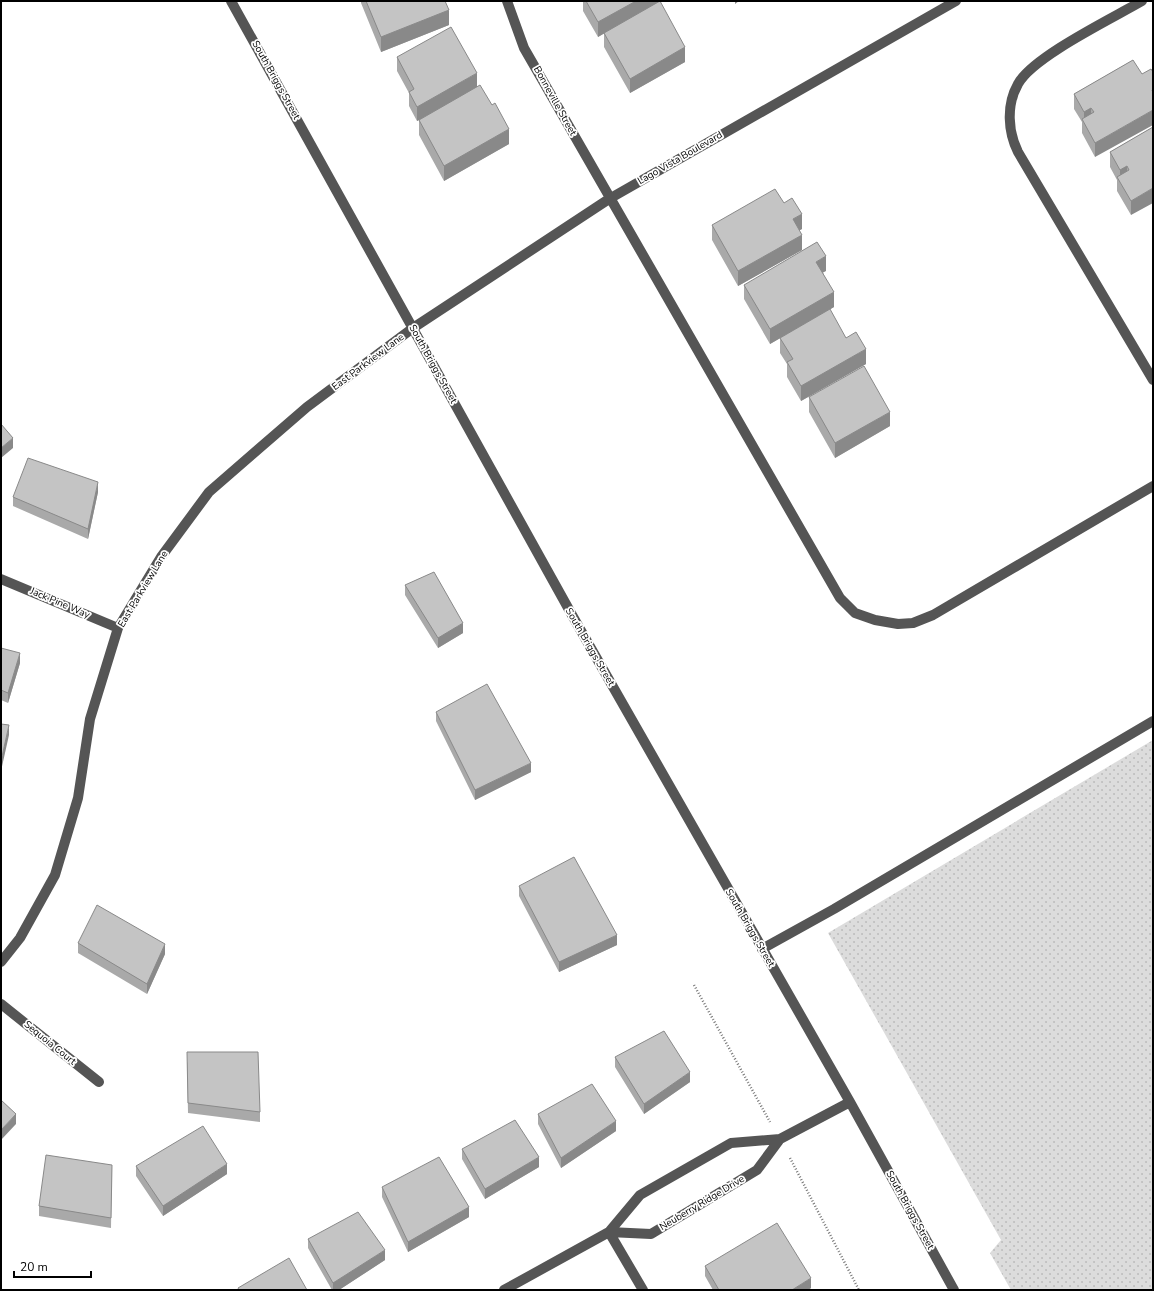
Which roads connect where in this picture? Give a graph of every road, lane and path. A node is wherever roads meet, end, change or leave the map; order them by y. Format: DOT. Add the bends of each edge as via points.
graph roads {
  1 [pos="231,1"];
  2 [pos="507,1"];
  3 [pos="941,1"];
  4 [pos="956,1"];
  5 [pos="1142,1"];
  6 [pos="904,30"];
  7 [pos="609,199"];
  8 [pos="413,328"];
  9 [pos="1153,380"];
  10 [pos="1153,486"];
  11 [pos="1,579"];
  12 [pos="118,628"];
  13 [pos="1153,721"];
  14 [pos="762,949"];
  15 [pos="1,962"];
  16 [pos="694,986"];
  17 [pos="1,1004"];
  18 [pos="99,1082"];
  19 [pos="850,1102"];
  20 [pos="780,1139"];
  21 [pos="609,1232"];
  22 [pos="504,1290"];
  23 [pos="642,1290"];
  24 [pos="859,1290"];
  25 [pos="954,1290"];
  1 -- 8 [label="street, South Briggs Street"];
  2 -- 7 [label="street, Bonneville Street" via="524,48"];
  3 -- 6 [label="street"];
  4 -- 6 [label="street, Lago Vista Boulevard"];
  5 -- 9 [label="street" via="1031,67 1017,84 1011,108 1010,128 1018,152"];
  6 -- 7 [label="street, Lago Vista Boulevard"];
  7 -- 8 [label="street, Lago Vista Boulevard"];
  7 -- 10 [label="street, Bonneville Street" via="840,598 855,613 898,624 913,623 933,615"];
  8 -- 12 [label="street, East Parkview Lane" via="307,407 209,492 161,557"];
  8 -- 14 [label="street, South Briggs Street"];
  11 -- 12 [label="street, Jack Pine Way"];
  12 -- 15 [label="street, East Parkview Lane" via="90,719 78,798 55,874 20,938"];
  13 -- 14 [label="street"];
  14 -- 19 [label="street, South Briggs Street"];
  16 -- 20 [label="path"];
  17 -- 18 [label="street, Sequoia Court"];
  19 -- 20 [label="street, Neuberry Ridge Drive"];
  19 -- 25 [label="street, South Briggs Street"];
  20 -- 21 [label="street, Neuberry Ridge Drive" via="731,1143 640,1195"];
  20 -- 21 [label="street, Neuberry Ridge Drive" via="757,1170 651,1234"];
  20 -- 24 [label="path"];
  21 -- 22 [label="street, Neuberry Ridge Drive"];
  21 -- 23 [label="street"];
}
